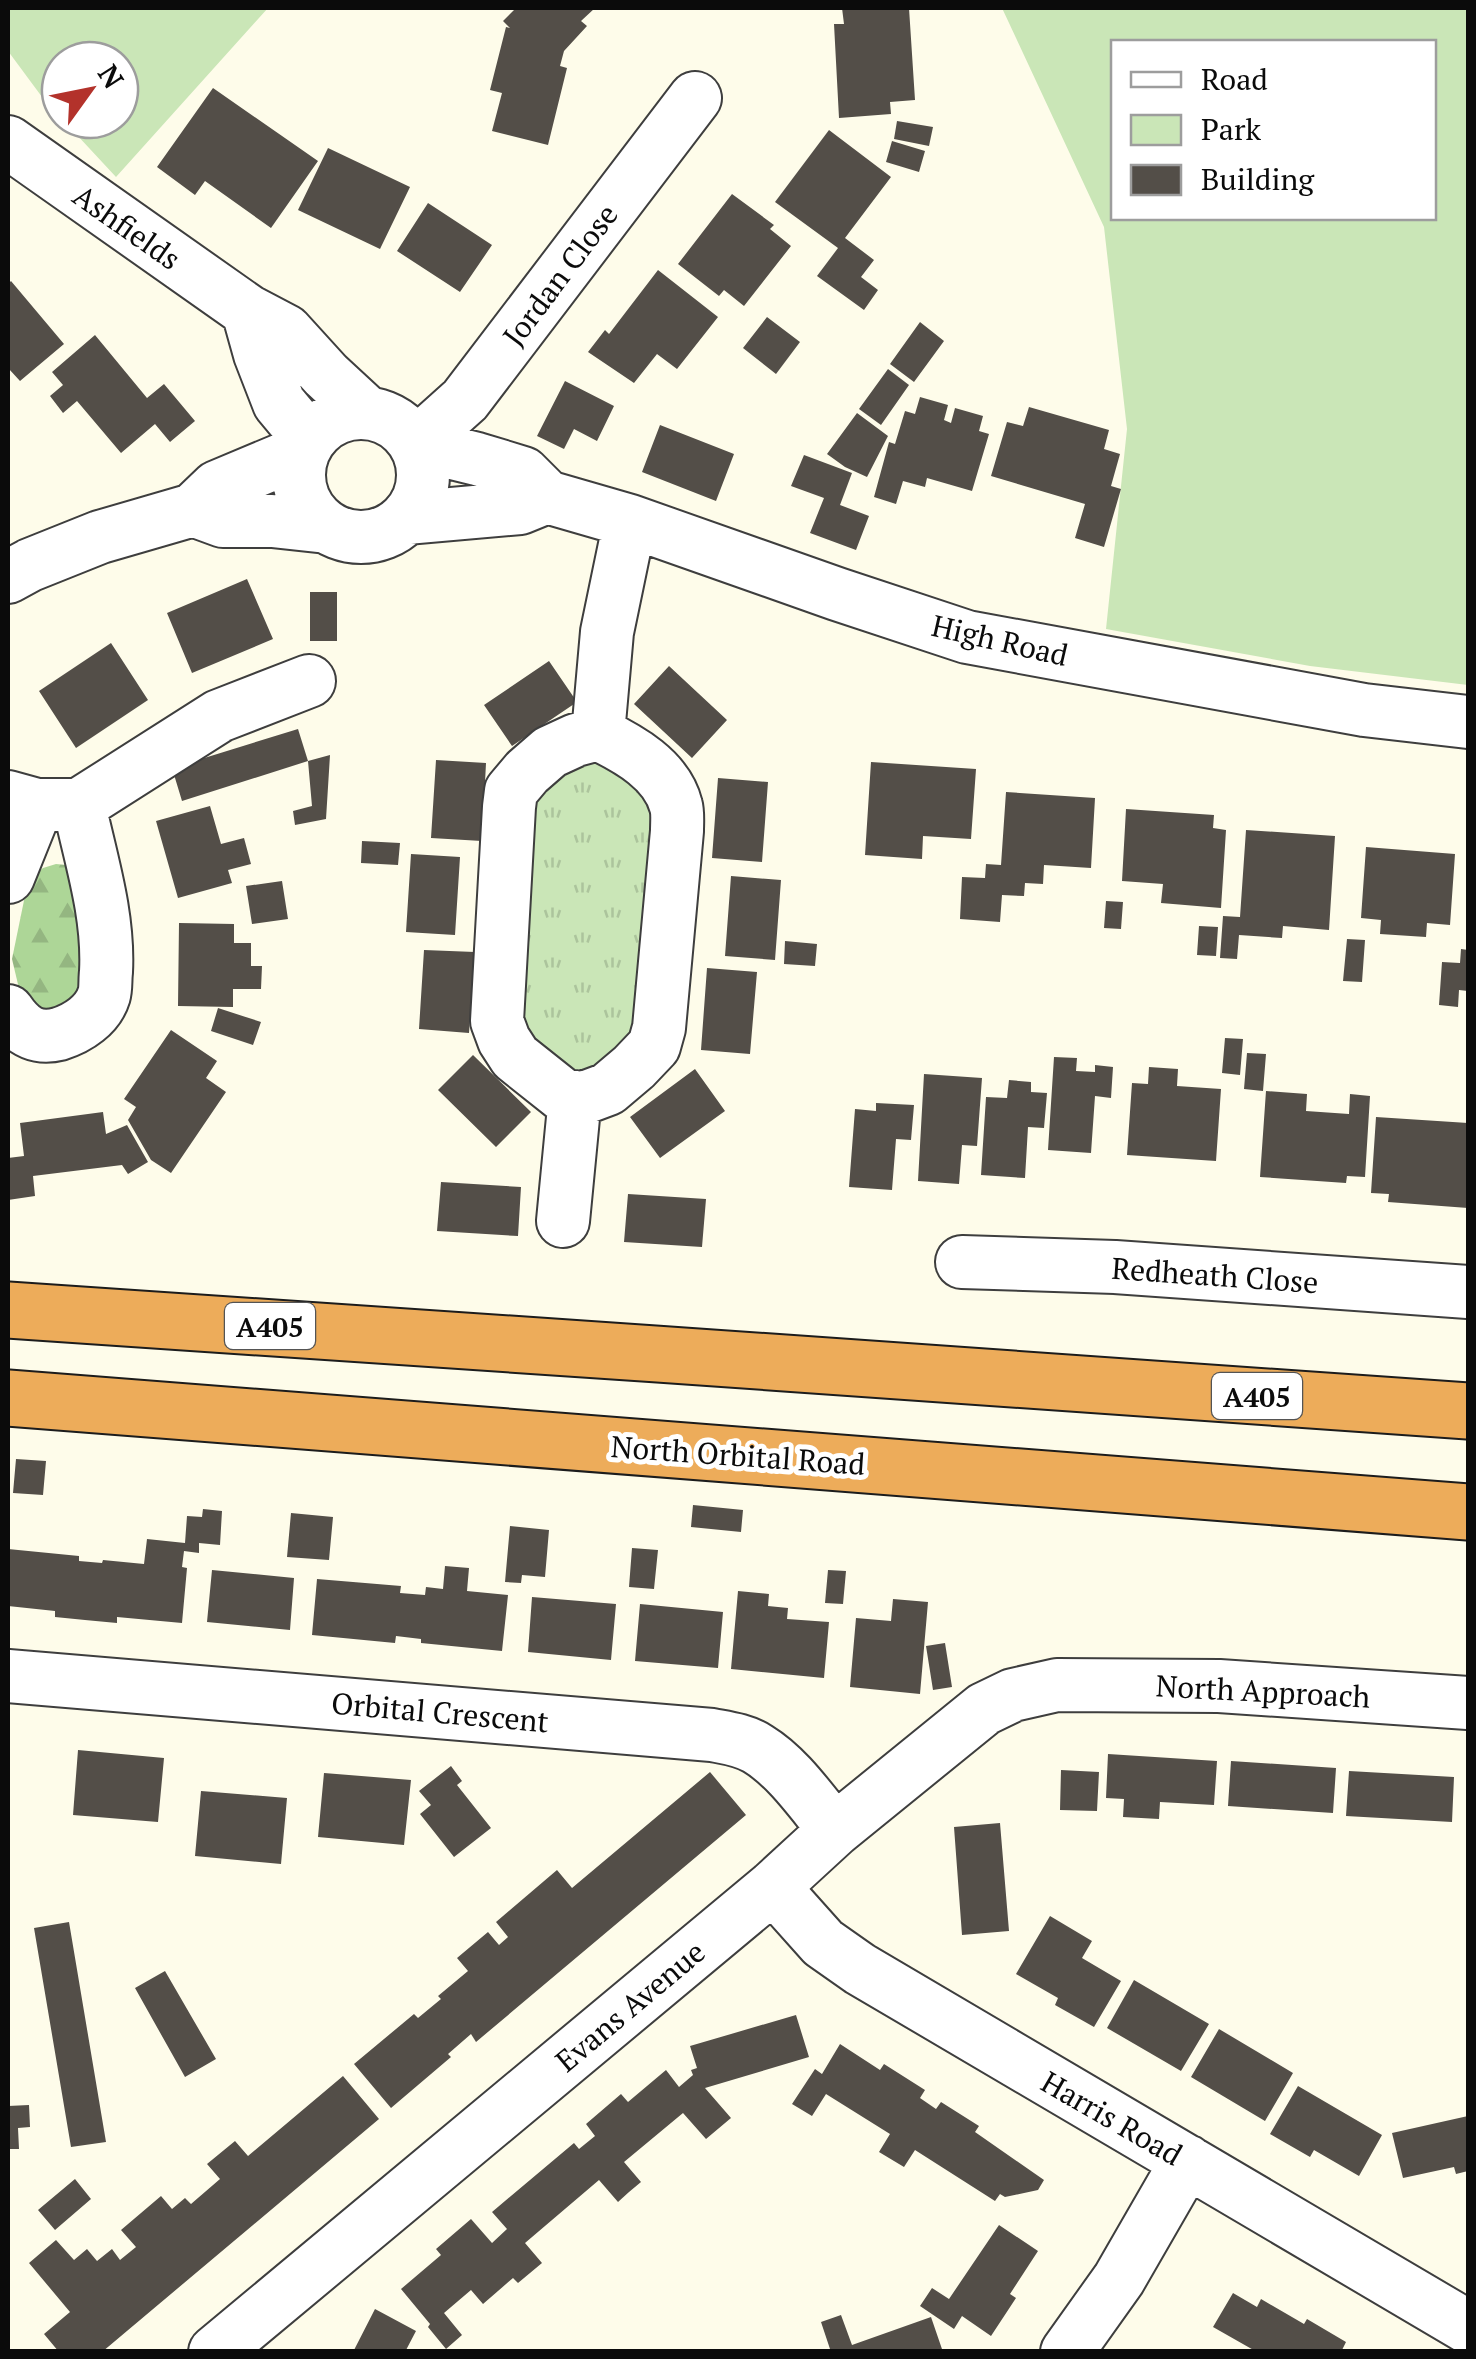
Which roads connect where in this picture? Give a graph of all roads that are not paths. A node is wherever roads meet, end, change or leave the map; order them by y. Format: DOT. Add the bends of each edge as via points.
graph roads {
  1 [pos="695,98"];
  2 [pos="8,142"];
  3 [pos="248,310"];
  4 [pos="366,412"];
  5 [pos="416,444"];
  6 [pos="306,445"];
  7 [pos="547,497"];
  8 [pos="192,510"];
  9 [pos="406,518"];
  10 [pos="630,521"];
  11 [pos="327,528"];
  12 [pos="8,577"];
  13 [pos="309,680"];
  14 [pos="1468,722"];
  15 [pos="598,734"];
  16 [pos="41,802"];
  17 [pos="8,878"];
  18 [pos="8,1011"];
  19 [pos="575,1096"];
  20 [pos="563,1221"];
  21 [pos="962,1262"];
  22 [pos="1468,1292"];
  23 [pos="8,1310"];
  24 [pos="8,1398"];
  25 [pos="1468,1411"];
  26 [pos="1468,1512"];
  27 [pos="8,1676"];
  28 [pos="1057,1684"];
  29 [pos="1468,1704"];
  30 [pos="835,1830"];
  31 [pos="773,1887"];
  32 [pos="1187,2162"];
  33 [pos="1468,2327"];
  34 [pos="215,2352"];
  35 [pos="1066,2352"];
  1 -- 5 [label="street, Jordan Close" via="465,400"];
  2 -- 3 [label="street, Ashfields"];
  3 -- 4 [label="street, Ashfields" via="286,331"];
  3 -- 6 [label="street" via="279,403"];
  4 -- 5 [label="street" via="402,428"];
  4 -- 6 [label="street" via="334,418"];
  5 -- 7 [label="street, High Road" via="523,473"];
  5 -- 9 [label="street" via="423,482"];
  6 -- 8 [label="street" via="218,487"];
  6 -- 11 [label="street" via="298,472 302,493"];
  7 -- 9 [label="street" via="520,508"];
  7 -- 10 [label="street, High Road"];
  8 -- 11 [label="street" via="223,521"];
  8 -- 12 [label="street" via="100,536"];
  9 -- 11 [label="street" via="368,537"];
  10 -- 14 [label="street, High Road" via="968,637 1364,710"];
  10 -- 15 [label="street" via="607,632"];
  13 -- 16 [label="street"];
  15 -- 19 [label="street" via="624,746 667,784 677,831 654,1046 608,1089"];
  15 -- 19 [label="street" via="550,752 511,791 509,807 498,1021 515,1058 564,1096"];
  16 -- 17 [label="street"];
  16 -- 18 [label="street" via="101,902 104,994 92,1016 44,1037 19,1026"];
  19 -- 20 [label="street"];
  21 -- 22 [label="street, Redheath Close"];
  23 -- 25 [label="highway, A405"];
  24 -- 26 [label="highway, North Orbital Road"];
  27 -- 30 [label="street, Orbital Crescent" via="739,1740 780,1766"];
  28 -- 29 [label="street, North Approach" via="1219,1686"];
  28 -- 30 [label="street, Evans Avenue" via="984,1709"];
  30 -- 31 [label="street, Evans Avenue"];
  31 -- 32 [label="street, Harris Road" via="823,1943 860,1969"];
  31 -- 34 [label="street, Evans Avenue"];
  32 -- 33 [label="street, Harris Road"];
  32 -- 35 [label="street" via="1119,2279"];
}
